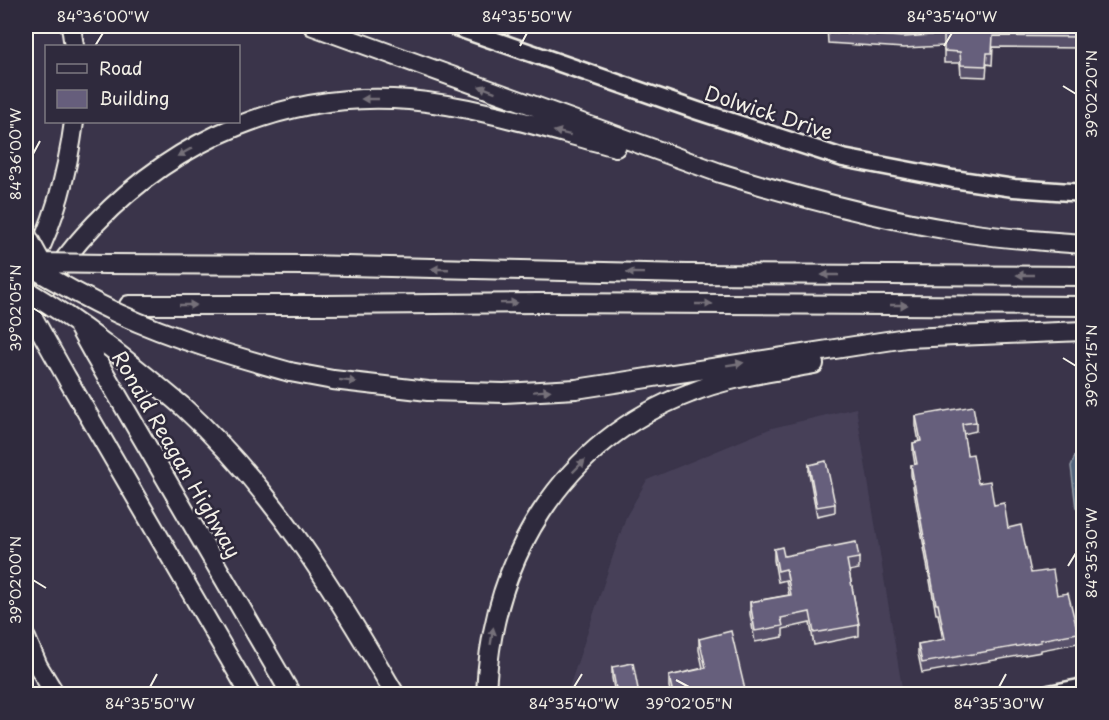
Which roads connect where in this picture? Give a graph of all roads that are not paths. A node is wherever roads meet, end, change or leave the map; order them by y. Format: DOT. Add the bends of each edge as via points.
graph roads {
  1 [pos="71,26"];
  2 [pos="313,26"];
  3 [pos="453,26"];
  4 [pos="74,45"];
  5 [pos="74,123"];
  6 [pos="720,173"];
  7 [pos="1083,193"];
  8 [pos="26,234"];
  9 [pos="1083,244"];
  10 [pos="26,264"];
  11 [pos="26,275"];
  12 [pos="1083,276"];
  13 [pos="26,290"];
  14 [pos="26,305"];
  15 [pos="1083,306"];
  16 [pos="26,329"];
  17 [pos="1083,331"];
  18 [pos="906,338"];
  19 [pos="26,638"];
  20 [pos="1083,687"];
  21 [pos="55,694"];
  22 [pos="250,694"];
  23 [pos="291,694"];
  24 [pos="395,694"];
  25 [pos="486,694"];
  26 [pos="1049,694"];
  1 -- 4 [label="highway"];
  6 -- 2 [label="highway, one-way"];
  3 -- 7 [label="main road, Dolwick Drive" via="843,158 952,179"];
  5 -- 11 [label="highway" via="60,192"];
  6 -- 9 [label="highway" via="787,194 897,220 958,231"];
  6 -- 16 [label="highway, one-way" via="438,103 365,99 286,110 215,135 176,156 118,200 66,258"];
  8 -- 23 [label="highway, Ronald Reagan Highway, bridge"];
  12 -- 10 [label="highway, one-way, bridge"];
  10 -- 18 [label="highway, one-way, bridge" via="122,315 224,354 333,380 428,391 504,393 576,389"];
  13 -- 24 [label="highway, bridge" via="136,367 217,437 294,531"];
  14 -- 15 [label="highway, one-way, bridge"];
  14 -- 22 [label="highway, bridge"];
  17 -- 18 [label="highway"];
  25 -- 18 [label="highway, one-way" via="492,632 523,543 565,480 598,447 634,421 689,393 739,378 877,353"];
  19 -- 21 [label="highway"];
  20 -- 26 [label="main road"];
}
